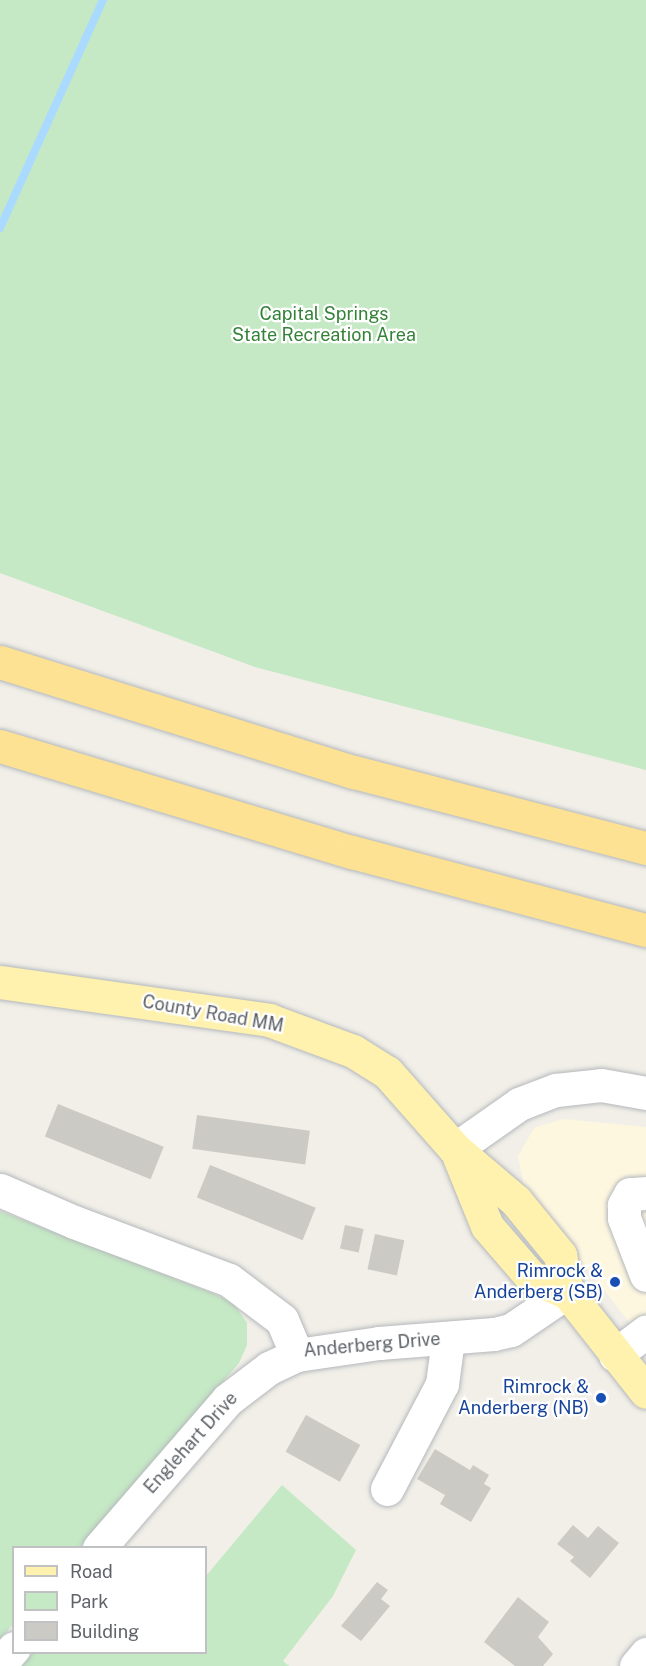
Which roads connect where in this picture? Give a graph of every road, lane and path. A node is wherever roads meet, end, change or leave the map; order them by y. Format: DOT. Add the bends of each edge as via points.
graph roads {
  1 [pos="0,645"];
  2 [pos="0,662"];
  3 [pos="0,746"];
  4 [pos="308,758"];
  5 [pos="0,761"];
  6 [pos="297,836"];
  7 [pos="646,848"];
  8 [pos="646,930"];
  9 [pos="0,982"];
  10 [pos="646,1093"];
  11 [pos="455,1149"];
  12 [pos="0,1190"];
  13 [pos="646,1192"];
  14 [pos="646,1275"];
  15 [pos="567,1292"];
  16 [pos="646,1332"];
  17 [pos="448,1339"];
  18 [pos="297,1354"];
  19 [pos="615,1355"];
  20 [pos="646,1392"];
  21 [pos="387,1489"];
  22 [pos="101,1546"];
  23 [pos="12,1650"];
  24 [pos="646,1654"];
  25 [pos="0,1664"];
  26 [pos="636,1666"];
  1 -- 4 [label="highway"];
  2 -- 4 [label="highway"];
  3 -- 6 [label="highway"];
  4 -- 7 [label="highway"];
  5 -- 6 [label="highway"];
  6 -- 8 [label="highway"];
  9 -- 11 [label="main road, County Road MM" via="269,1020 324,1037 387,1072"];
  10 -- 11 [label="street" via="601,1085 556,1090 519,1104"];
  11 -- 15 [label="main road, County Road MM" via="487,1226 531,1277"];
  12 -- 18 [label="street, Anderberg Drive" via="229,1280 282,1320"];
  13 -- 14 [label="street" via="630,1194 624,1205 624,1218"];
  15 -- 17 [label="street, Anderberg Drive" via="511,1330"];
  15 -- 19 [label="main road"];
  16 -- 19 [label="street"];
  17 -- 18 [label="street, Anderberg Drive" via="380,1342"];
  17 -- 21 [label="street" via="442,1384"];
  18 -- 22 [label="street, Englehart Drive" via="269,1368 227,1400"];
  19 -- 20 [label="main road"];
  23 -- 25 [label="street"];
  24 -- 26 [label="street"];
}
